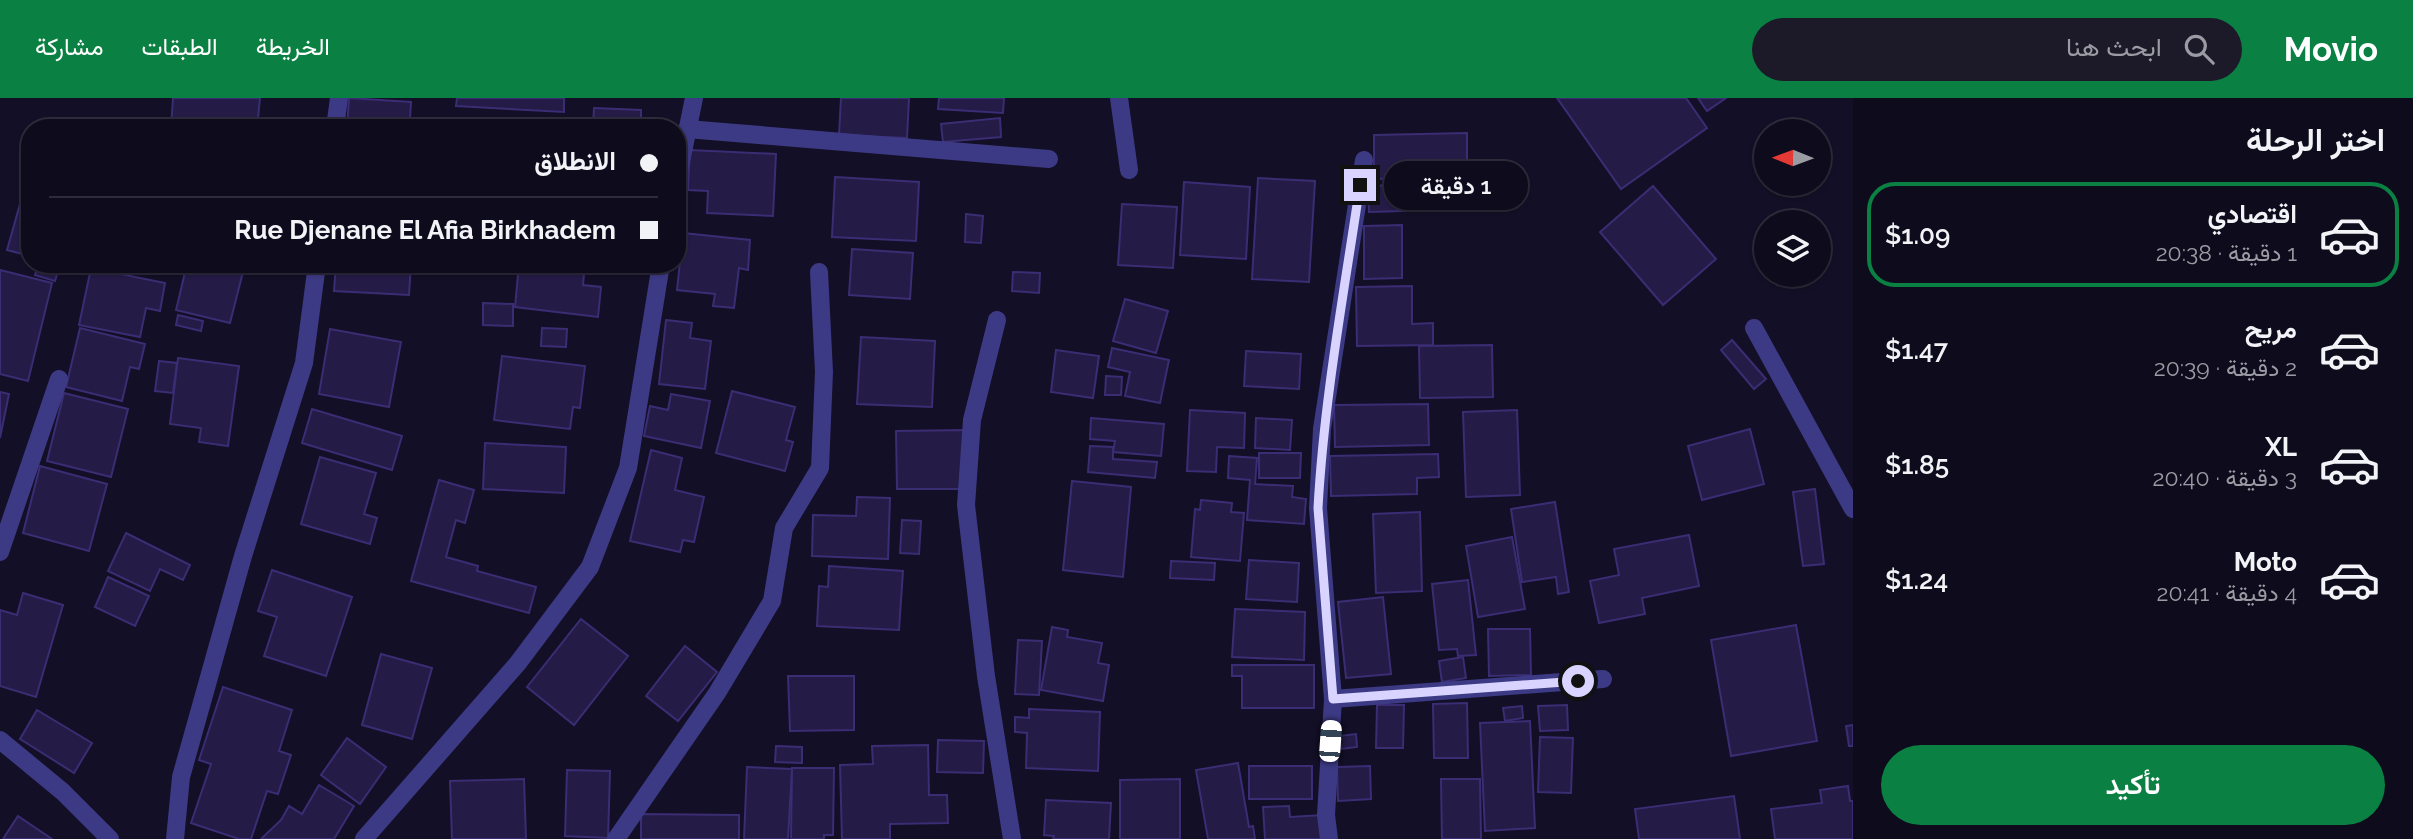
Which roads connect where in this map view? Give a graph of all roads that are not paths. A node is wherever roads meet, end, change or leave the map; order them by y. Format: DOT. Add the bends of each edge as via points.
graph roads {
  1 [pos="339,98"];
  2 [pos="694,98"];
  3 [pos="1119,98"];
  4 [pos="336,119"];
  5 [pos="687,129"];
  6 [pos="686,134"];
  7 [pos="1049,159"];
  8 [pos="1364,160"];
  9 [pos="1129,170"];
  10 [pos="819,272"];
  11 [pos="316,273"];
  12 [pos="660,273"];
  13 [pos="997,320"];
  14 [pos="1754,328"];
  15 [pos="59,379"];
  16 [pos="1853,509"];
  17 [pos="0,552"];
  18 [pos="1602,679"];
  19 [pos="1333,699"];
  20 [pos="0,740"];
  21 [pos="110,839"];
  22 [pos="175,839"];
  23 [pos="365,839"];
  24 [pos="616,839"];
  25 [pos="1012,839"];
  26 [pos="1329,839"];
  1 -- 4 [label="street"];
  2 -- 5 [label="street"];
  3 -- 9 [label="street"];
  5 -- 6 [label="street"];
  5 -- 7 [label="street"];
  8 -- 19 [label="street" via="1322,429 1318,508"];
  10 -- 24 [label="street" via="824,372 820,468 783,528 772,601 717,693"];
  11 -- 22 [label="street" via="304,363 243,556 181,777"];
  12 -- 23 [label="street" via="628,468 590,567 519,663"];
  13 -- 25 [label="street" via="972,420 966,505 986,676"];
  14 -- 16 [label="street"];
  15 -- 17 [label="street"];
  18 -- 19 [label="street"];
  19 -- 26 [label="street" via="1326,815"];
  20 -- 21 [label="street"];
}
